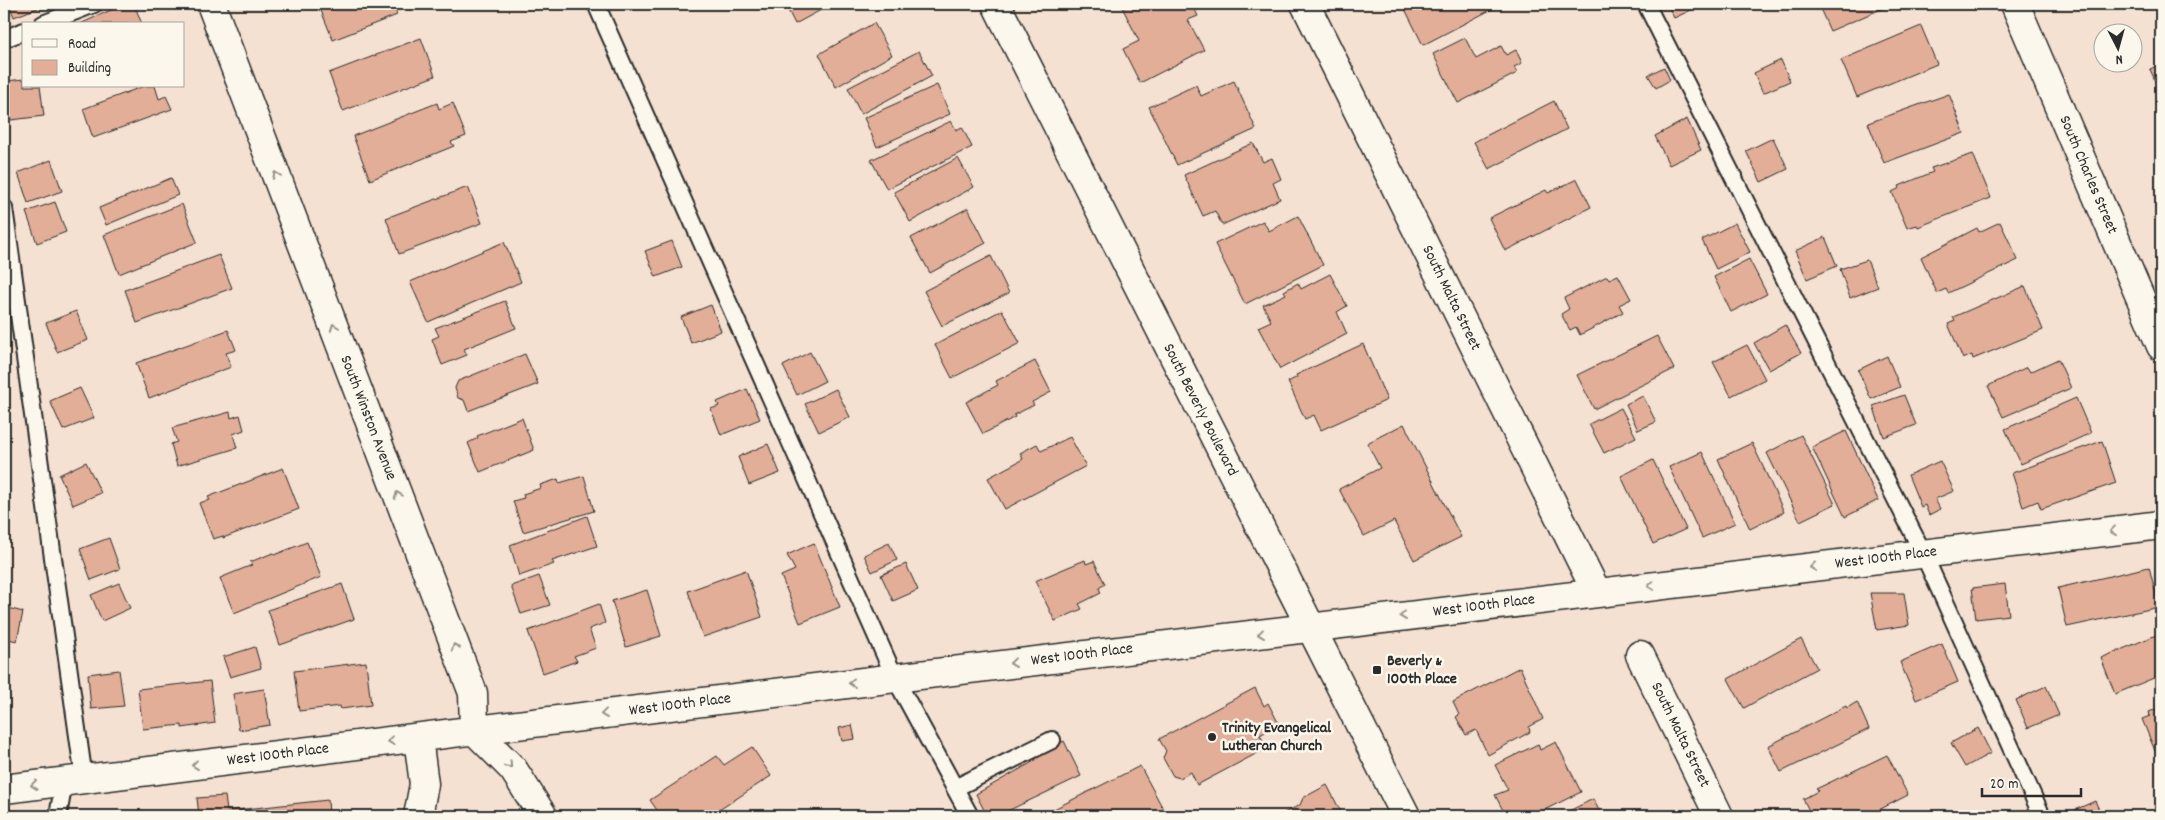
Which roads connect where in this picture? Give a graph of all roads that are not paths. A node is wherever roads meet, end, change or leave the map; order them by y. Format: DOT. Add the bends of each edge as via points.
graph roads {
  1 [pos="94,4"];
  2 [pos="211,4"];
  3 [pos="596,4"];
  4 [pos="996,4"];
  5 [pos="1305,4"];
  6 [pos="1646,4"];
  7 [pos="2015,4"];
  8 [pos="48,22"];
  9 [pos="22,32"];
  10 [pos="4,39"];
  11 [pos="4,208"];
  12 [pos="2161,346"];
  13 [pos="2161,525"];
  14 [pos="1923,554"];
  15 [pos="1598,593"];
  16 [pos="1310,628"];
  17 [pos="1640,655"];
  18 [pos="895,678"];
  19 [pos="474,730"];
  20 [pos="418,738"];
  21 [pos="1052,740"];
  22 [pos="74,780"];
  23 [pos="955,788"];
  24 [pos="4,789"];
  25 [pos="58,816"];
  26 [pos="418,816"];
  27 [pos="543,816"];
  28 [pos="970,816"];
  29 [pos="1406,816"];
  30 [pos="1719,816"];
  31 [pos="2042,816"];
  1 -- 8 [label="lane"];
  19 -- 2 [label="street, South Winston Avenue, one-way" via="473,692"];
  3 -- 18 [label="lane"];
  4 -- 16 [label="street, South Beverly Boulevard"];
  5 -- 15 [label="street, South Malta Street"];
  6 -- 14 [label="lane"];
  7 -- 12 [label="street, South Charles Street"];
  9 -- 10 [label="lane"];
  11 -- 22 [label="lane"];
  13 -- 14 [label="street, West 100th Place, one-way"];
  14 -- 15 [label="street, West 100th Place, one-way"];
  14 -- 31 [label="lane"];
  15 -- 16 [label="street, West 100th Place, one-way"];
  16 -- 18 [label="street, West 100th Place, one-way"];
  16 -- 29 [label="street, South Beverly Boulevard"];
  17 -- 30 [label="street, South Malta Street"];
  18 -- 19 [label="street, West 100th Place, one-way"];
  18 -- 23 [label="lane"];
  19 -- 20 [label="street, West 100th Place"];
  19 -- 27 [label="street, one-way" via="513,769"];
  20 -- 22 [label="street, West 100th Place, one-way"];
  20 -- 26 [label="street" via="424,784"];
  21 -- 23 [label="lane"];
  22 -- 24 [label="street, West 100th Place, one-way"];
  22 -- 25 [label="lane"];
  23 -- 28 [label="lane"];
}
